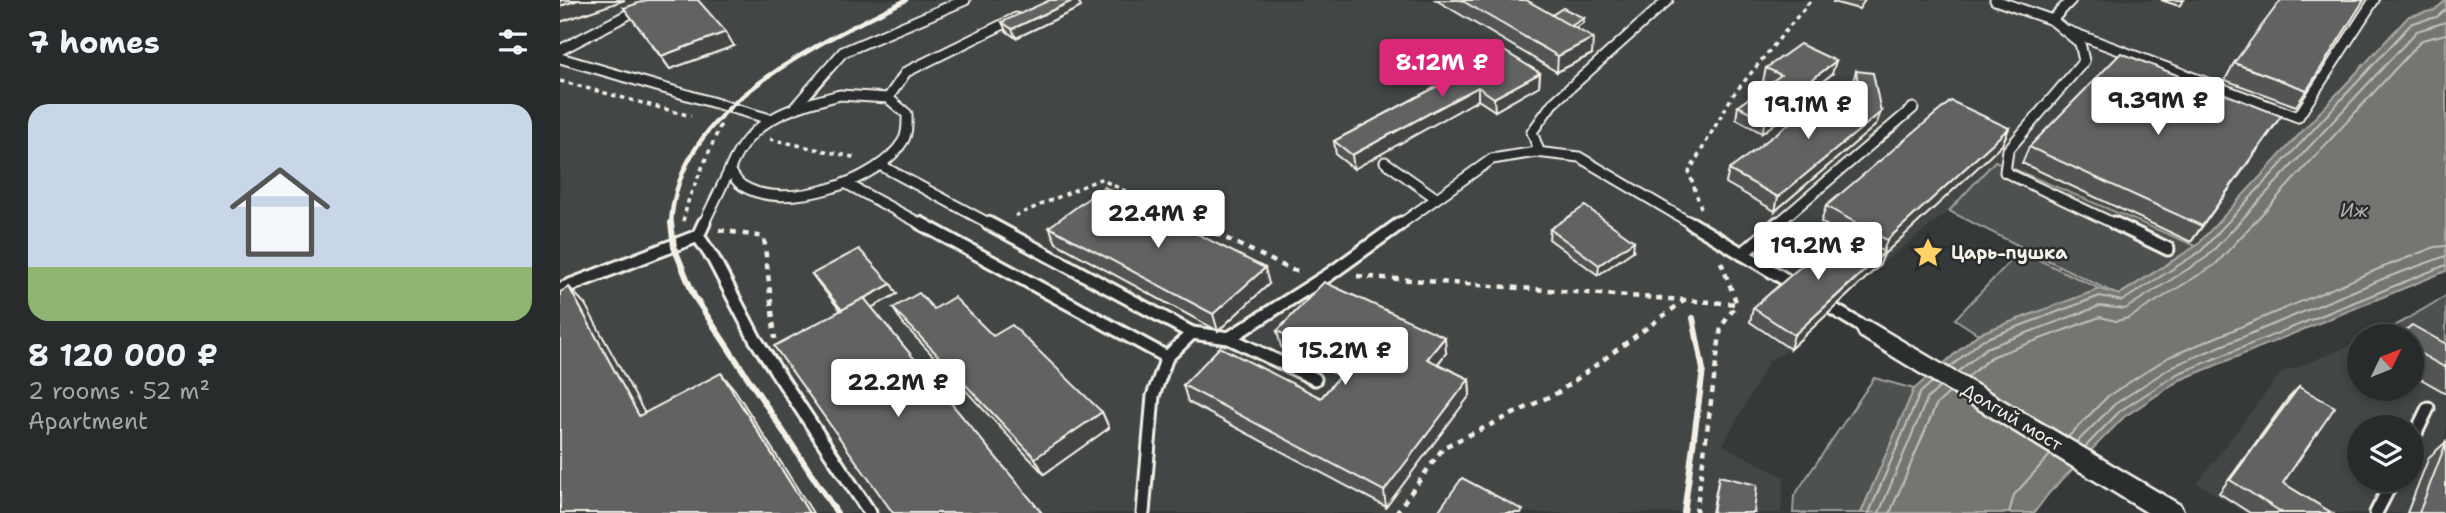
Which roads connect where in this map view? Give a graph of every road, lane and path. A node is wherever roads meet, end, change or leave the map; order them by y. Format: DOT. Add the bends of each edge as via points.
graph roads {
  1 [pos="665,0"];
  2 [pos="965,0"];
  3 [pos="1668,0"];
  4 [pos="1811,0"];
  5 [pos="1995,0"];
  6 [pos="2071,0"];
  7 [pos="2374,0"];
  8 [pos="1028,12"];
  9 [pos="2052,20"];
  10 [pos="2063,29"];
  11 [pos="560,50"];
  12 [pos="560,58"];
  13 [pos="560,81"];
  14 [pos="887,99"];
  15 [pos="795,107"];
  16 [pos="1913,108"];
  17 [pos="694,117"];
  18 [pos="770,119"];
  19 [pos="716,123"];
  20 [pos="748,134"];
  21 [pos="1539,151"];
  22 [pos="1385,162"];
  23 [pos="882,163"];
  24 [pos="730,169"];
  25 [pos="845,183"];
  26 [pos="1436,198"];
  27 [pos="1005,211"];
  28 [pos="698,236"];
  29 [pos="1712,236"];
  30 [pos="764,237"];
  31 [pos="2168,249"];
  32 [pos="1742,254"];
  33 [pos="1330,274"];
  34 [pos="1793,284"];
  35 [pos="560,289"];
  36 [pos="1685,300"];
  37 [pos="1737,304"];
  38 [pos="1833,309"];
  39 [pos="1868,330"];
  40 [pos="1192,333"];
  41 [pos="1229,338"];
  42 [pos="1167,357"];
  43 [pos="773,366"];
  44 [pos="1315,379"];
  45 [pos="2428,408"];
  46 [pos="2424,416"];
  47 [pos="2387,492"];
  48 [pos="2164,508"];
  49 [pos="870,513"];
  50 [pos="1143,513"];
  51 [pos="1396,513"];
  52 [pos="1696,513"];
  53 [pos="2376,513"];
  1 -- 11 [label="lane"];
  2 -- 15 [label="lane" via="843,52"];
  3 -- 21 [label="lane" via="1552,104 1532,132"];
  4 -- 29 [label="path" via="1733,95 1689,172"];
  5 -- 9 [label="lane"];
  6 -- 9 [label="lane"];
  7 -- 10 [label="lane" via="2298,117"];
  8 -- 14 [label="lane" via="906,72"];
  9 -- 10 [label="lane"];
  10 -- 31 [label="lane" via="2080,43 2084,61 2008,150 2005,172"];
  12 -- 18 [label="lane"];
  13 -- 17 [label="path"];
  14 -- 15 [label="lane" via="840,95"];
  14 -- 23 [label="lane" via="907,114 905,138"];
  15 -- 18 [label="lane"];
  16 -- 32 [label="lane"];
  18 -- 20 [label="lane"];
  19 -- 20 [label="path"];
  20 -- 23 [label="path"];
  20 -- 24 [label="lane" via="735,151"];
  21 -- 26 [label="lane" via="1492,159"];
  21 -- 29 [label="lane" via="1579,157"];
  22 -- 26 [label="lane"];
  23 -- 25 [label="lane"];
  23 -- 40 [label="lane"];
  24 -- 25 [label="lane" via="741,186 768,195 805,195"];
  24 -- 28 [label="lane"];
  25 -- 42 [label="lane"];
  26 -- 33 [label="lane"];
  27 -- 33 [label="path" via="1016,216 1100,179 1292,270"];
  28 -- 35 [label="lane"];
  28 -- 43 [label="lane"];
  29 -- 32 [label="lane"];
  29 -- 37 [label="path"];
  30 -- 43 [label="path" via="776,330"];
  32 -- 34 [label="lane"];
  33 -- 36 [label="path"];
  33 -- 41 [label="lane"];
  36 -- 37 [label="path"];
  36 -- 51 [label="path" via="1559,392 1444,447"];
  37 -- 52 [label="path" via="1721,327"];
  38 -- 39 [label="lane"];
  39 -- 48 [label="street, Долгий мост"];
  40 -- 41 [label="lane"];
  40 -- 42 [label="lane"];
  41 -- 44 [label="lane"];
  42 -- 50 [label="lane" via="1153,396"];
  43 -- 49 [label="lane"];
  45 -- 46 [label="lane"];
  47 -- 53 [label="lane"];
}
